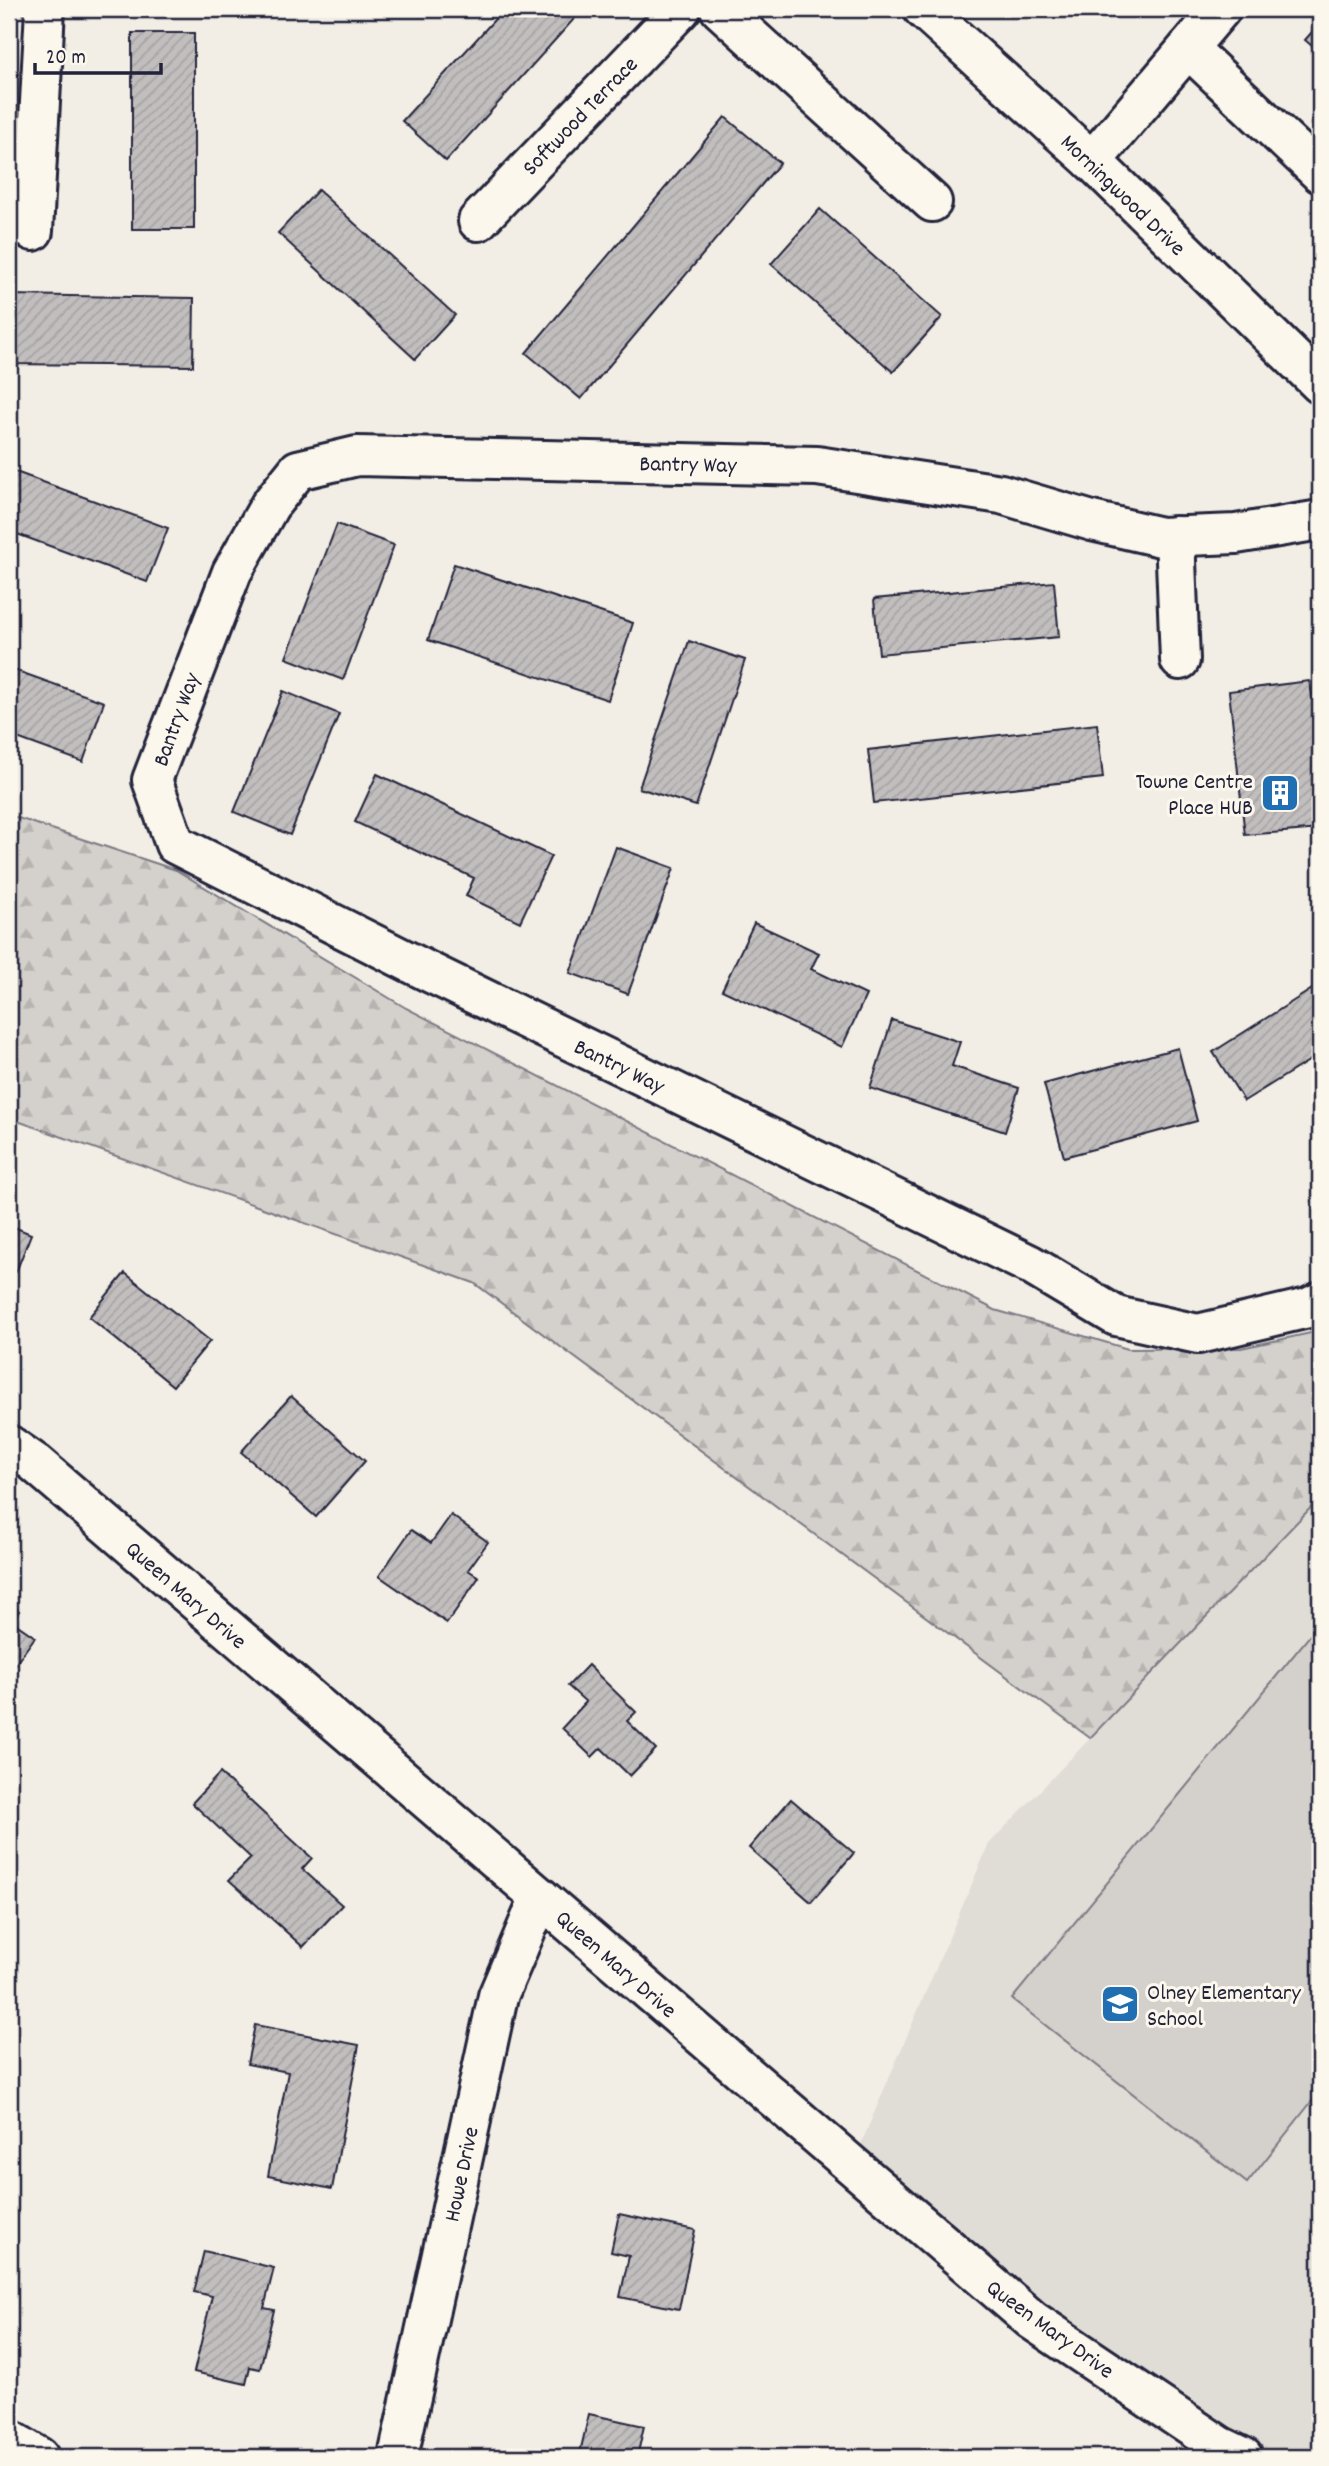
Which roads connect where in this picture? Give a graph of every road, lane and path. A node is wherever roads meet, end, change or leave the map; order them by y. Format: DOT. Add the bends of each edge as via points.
graph roads {
  1 [pos="45,9"];
  2 [pos="681,9"];
  3 [pos="720,9"];
  4 [pos="923,9"];
  5 [pos="1221,9"];
  6 [pos="1188,48"];
  7 [pos="1091,161"];
  8 [pos="1320,173"];
  9 [pos="932,202"];
  10 [pos="478,221"];
  11 [pos="33,231"];
  12 [pos="1320,384"];
  13 [pos="1320,520"];
  14 [pos="1175,536"];
  15 [pos="1180,660"];
  16 [pos="1320,1302"];
  17 [pos="9,1445"];
  18 [pos="540,1897"];
  19 [pos="9,2439"];
  20 [pos="39,2457"];
  21 [pos="398,2457"];
  22 [pos="1243,2457"];
  1 -- 11 [label="street"];
  2 -- 10 [label="street, Softwood Terrace"];
  3 -- 9 [label="street"];
  4 -- 7 [label="street, Morningwood Drive"];
  5 -- 6 [label="street"];
  6 -- 7 [label="street"];
  6 -- 8 [label="street"];
  7 -- 12 [label="street, Morningwood Drive"];
  13 -- 14 [label="street, Bantry Way" via="1236,534"];
  14 -- 15 [label="street"];
  14 -- 16 [label="street, Bantry Way" via="1092,521 1001,494 817,466 357,456 321,464 298,470 270,505 232,572 152,780 175,844 1029,1264 1116,1316 1198,1334"];
  17 -- 18 [label="street, Queen Mary Drive"];
  18 -- 21 [label="street, Howe Drive" via="498,1996"];
  18 -- 22 [label="street, Queen Mary Drive" via="1032,2320"];
  19 -- 20 [label="street"];
}
